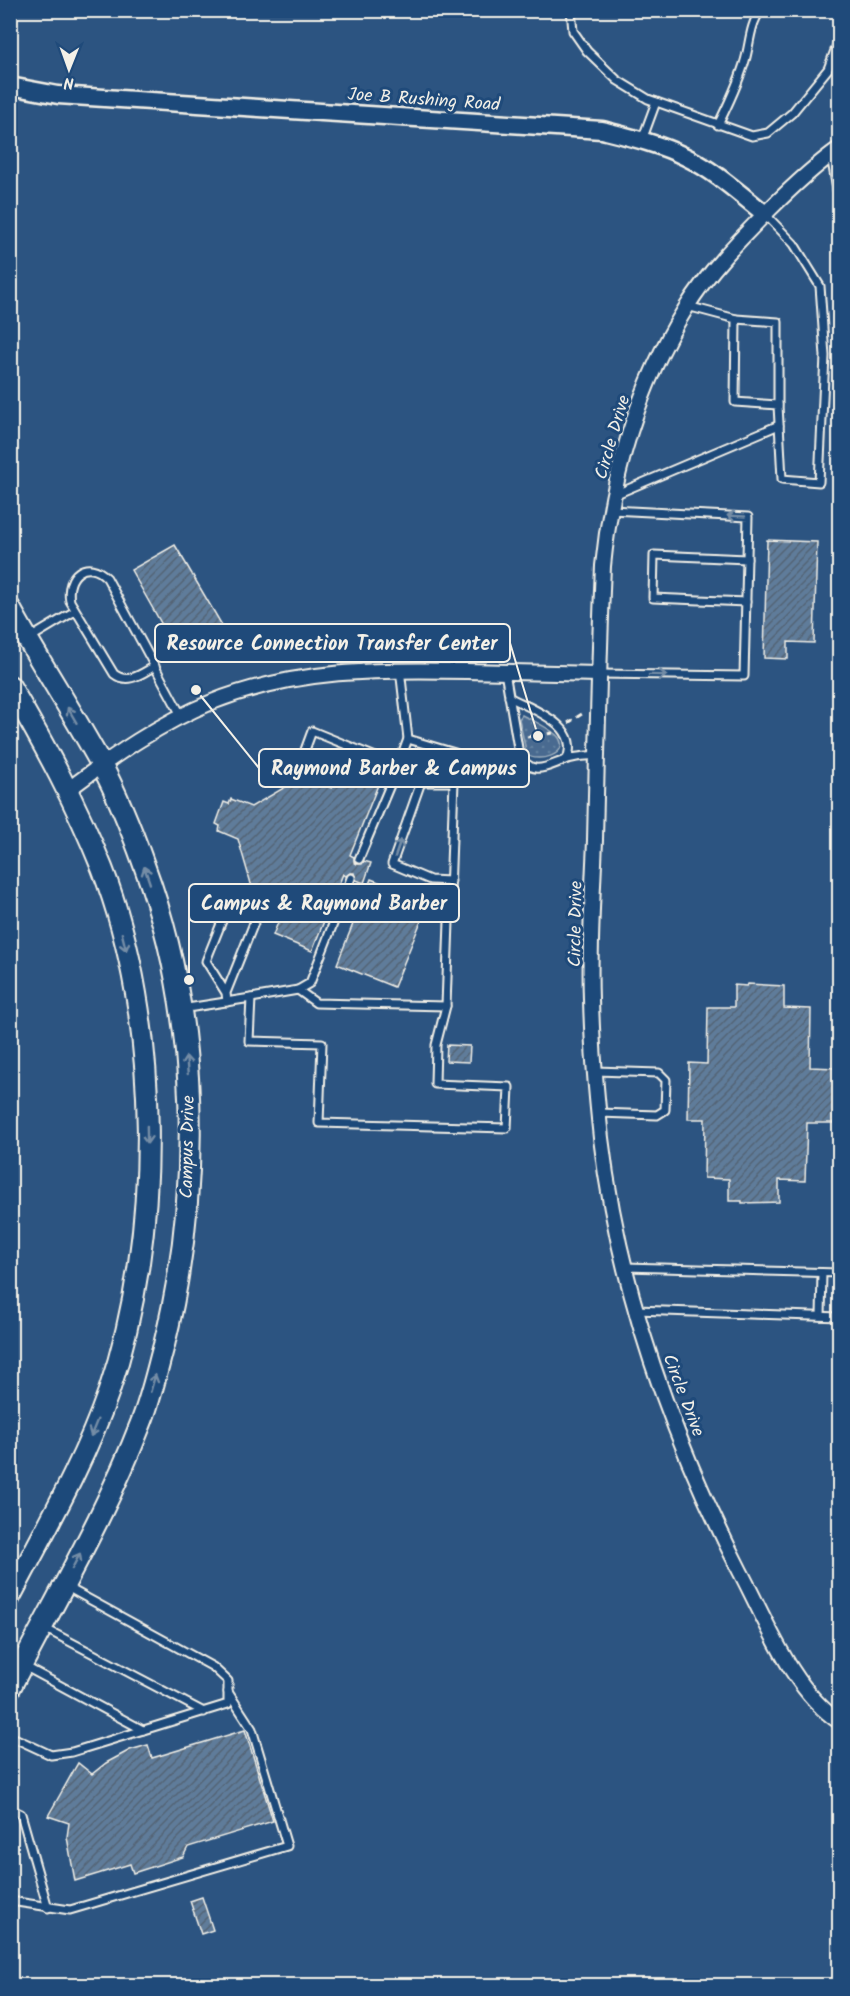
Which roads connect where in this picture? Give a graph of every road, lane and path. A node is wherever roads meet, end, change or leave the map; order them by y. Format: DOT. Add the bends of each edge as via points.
graph roads {
  1 [pos="570,10"];
  2 [pos="761,10"];
  3 [pos="840,37"];
  4 [pos="10,86"];
  5 [pos="58,95"];
  6 [pos="10,97"];
  7 [pos="656,102"];
  8 [pos="718,125"];
  9 [pos="642,140"];
  10 [pos="835,152"];
  11 [pos="840,207"];
  12 [pos="765,214"];
  13 [pos="687,306"];
  14 [pos="736,319"];
  15 [pos="778,405"];
  16 [pos="779,425"];
  17 [pos="614,495"];
  18 [pos="611,510"];
  19 [pos="747,559"];
  20 [pos="746,602"];
  21 [pos="10,608"];
  22 [pos="75,611"];
  23 [pos="28,639"];
  24 [pos="155,666"];
  25 [pos="400,669"];
  26 [pos="505,672"];
  27 [pos="599,674"];
  28 [pos="10,686"];
  29 [pos="509,698"];
  30 [pos="182,717"];
  31 [pos="408,739"];
  32 [pos="597,755"];
  33 [pos="567,759"];
  34 [pos="101,765"];
  35 [pos="398,766"];
  36 [pos="298,769"];
  37 [pos="454,782"];
  38 [pos="69,789"];
  39 [pos="359,859"];
  40 [pos="351,878"];
  41 [pos="451,881"];
  42 [pos="298,990"];
  43 [pos="226,993"];
  44 [pos="250,998"];
  45 [pos="227,1002"];
  46 [pos="446,1006"];
  47 [pos="180,1009"];
  48 [pos="596,1071"];
  49 [pos="599,1113"];
  50 [pos="625,1267"];
  51 [pos="822,1273"];
  52 [pos="840,1273"];
  53 [pos="636,1310"];
  54 [pos="821,1316"];
  55 [pos="840,1317"];
  56 [pos="63,1585"];
  57 [pos="10,1597"];
  58 [pos="41,1627"];
  59 [pos="22,1665"];
  60 [pos="10,1688"];
  61 [pos="228,1692"];
  62 [pos="204,1712"];
  63 [pos="840,1722"];
  64 [pos="143,1730"];
  65 [pos="10,1736"];
  66 [pos="10,1809"];
  67 [pos="10,1902"];
  68 [pos="48,1908"];
  1 -- 7 [label="lane" via="573,32 587,51 617,80"];
  2 -- 8 [label="lane" via="734,94"];
  3 -- 8 [label="lane" via="828,69 792,113 768,133 752,136"];
  4 -- 5 [label="street, Joe B Rushing Road"];
  5 -- 6 [label="street, Joe B Rushing Road"];
  5 -- 9 [label="street, Joe B Rushing Road" via="602,130"];
  7 -- 8 [label="lane"];
  7 -- 9 [label="lane"];
  9 -- 12 [label="street, Joe B Rushing Road" via="686,157"];
  10 -- 11 [label="lane"];
  10 -- 12 [label="street, Circle Drive"];
  12 -- 13 [label="street, Circle Drive" via="742,236"];
  12 -- 16 [label="lane" via="794,244 820,286 825,356 819,482 783,479"];
  13 -- 14 [label="lane"];
  13 -- 17 [label="street, Circle Drive" via="647,383"];
  14 -- 15 [label="lane" via="778,322"];
  14 -- 15 [label="lane" via="735,402"];
  15 -- 16 [label="lane"];
  16 -- 17 [label="lane"];
  17 -- 18 [label="street, Circle Drive"];
  19 -- 18 [label="lane, one-way" via="748,517"];
  18 -- 27 [label="street, Circle Drive" via="603,566"];
  19 -- 20 [label="lane"];
  19 -- 20 [label="lane" via="654,555 653,598"];
  27 -- 20 [label="lane, one-way" via="744,676"];
  21 -- 23 [label="main road, Campus Drive"];
  22 -- 23 [label="lane"];
  22 -- 24 [label="lane" via="120,679 129,680"];
  22 -- 24 [label="lane" via="68,591 75,573 83,569 102,573"];
  34 -- 23 [label="main road, Campus Drive, one-way"];
  24 -- 30 [label="lane"];
  25 -- 26 [label="street"];
  25 -- 30 [label="street" via="307,676 212,702"];
  25 -- 31 [label="lane"];
  26 -- 27 [label="street"];
  26 -- 29 [label="lane"];
  27 -- 32 [label="street, Circle Drive"];
  28 -- 38 [label="main road"];
  29 -- 33 [label="lane" via="566,731 571,750"];
  29 -- 33 [label="lane" via="524,763 539,769"];
  30 -- 34 [label="street"];
  31 -- 35 [label="lane"];
  31 -- 37 [label="lane" via="455,753"];
  32 -- 33 [label="lane"];
  32 -- 48 [label="street, Circle Drive" via="591,997"];
  34 -- 38 [label="street"];
  47 -- 34 [label="main road, Campus Drive, one-way" via="159,908"];
  35 -- 36 [label="lane" via="312,731"];
  35 -- 39 [label="lane"];
  37 -- 41 [label="lane"];
  41 -- 37 [label="lane, one-way" via="430,880 392,864 421,782"];
  38 -- 57 [label="main road, one-way" via="115,906 136,991 142,1028 147,1138 143,1233 130,1318 108,1393 71,1481"];
  40 -- 42 [label="lane" via="310,983"];
  41 -- 46 [label="lane"];
  42 -- 44 [label="lane"];
  42 -- 46 [label="lane" via="316,1003"];
  43 -- 43 [label="lane" via="254,923 251,911 230,901 206,961"];
  43 -- 45 [label="lane"];
  44 -- 45 [label="lane"];
  44 -- 46 [label="lane" via="249,1041 322,1043 319,1123 507,1128 509,1087 435,1084 436,1045"];
  45 -- 47 [label="lane"];
  56 -- 47 [label="main road, Campus Drive, one-way" via="102,1511 143,1419 174,1303 184,1232 189,1136"];
  48 -- 49 [label="street, Circle Drive"];
  48 -- 49 [label="lane" via="659,1073 666,1080 665,1110 657,1114"];
  49 -- 50 [label="street, Circle Drive" via="612,1211"];
  50 -- 51 [label="lane"];
  50 -- 53 [label="street, Circle Drive"];
  51 -- 52 [label="lane"];
  51 -- 54 [label="lane"];
  53 -- 54 [label="lane"];
  53 -- 63 [label="street, Circle Drive" via="666,1404 730,1550 787,1661 810,1696"];
  54 -- 55 [label="lane"];
  56 -- 58 [label="main road, Campus Drive"];
  56 -- 61 [label="lane" via="213,1667 228,1681"];
  58 -- 59 [label="main road, Campus Drive"];
  58 -- 62 [label="lane"];
  59 -- 60 [label="main road, Campus Drive"];
  59 -- 64 [label="lane"];
  61 -- 62 [label="lane" via="228,1704"];
  61 -- 68 [label="lane" via="252,1729 287,1846 70,1910"];
  62 -- 64 [label="lane"];
  64 -- 65 [label="lane" via="51,1755"];
  66 -- 68 [label="lane" via="21,1814"];
  67 -- 68 [label="lane"];
}
